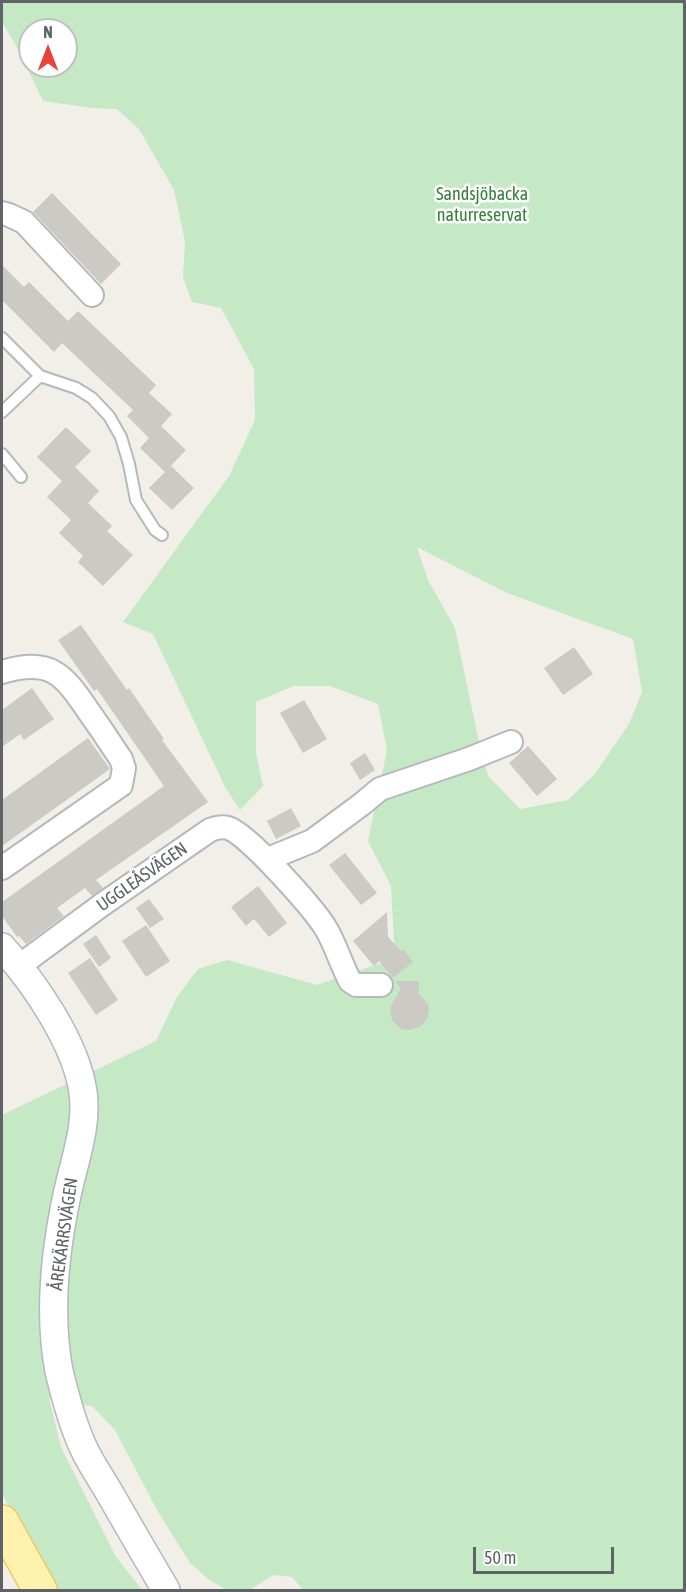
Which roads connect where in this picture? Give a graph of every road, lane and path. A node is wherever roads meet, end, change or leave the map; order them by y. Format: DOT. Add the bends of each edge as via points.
graph roads {
  1 [pos="2,213"];
  2 [pos="92,295"];
  3 [pos="2,338"];
  4 [pos="40,376"];
  5 [pos="2,412"];
  6 [pos="2,454"];
  7 [pos="21,477"];
  8 [pos="162,535"];
  9 [pos="2,672"];
  10 [pos="511,742"];
  11 [pos="268,859"];
  12 [pos="2,868"];
  13 [pos="10,956"];
  14 [pos="381,986"];
  15 [pos="2,1522"];
  16 [pos="2,1566"];
  17 [pos="16,1590"];
  18 [pos="40,1590"];
  19 [pos="166,1590"];
  1 -- 2 [label="street" via="24,222"];
  3 -- 4 [label="lane"];
  4 -- 5 [label="lane"];
  4 -- 8 [label="lane" via="76,388 109,416 121,437 136,500"];
  6 -- 7 [label="lane"];
  9 -- 12 [label="street" via="32,666 61,676 92,715 124,768 120,785"];
  10 -- 11 [label="street" via="380,789 312,841"];
  11 -- 13 [label="street, UGGLEÅSVÄGEN" via="228,828 216,827 103,904"];
  11 -- 14 [label="street, UGGLEÅSVÄGEN" via="325,928 350,981"];
  13 -- 19 [label="street, ÅREKÄRRSVÄGEN" via="59,1027 84,1093 83,1124 56,1260 59,1370 84,1448"];
  15 -- 18 [label="main road"];
  16 -- 17 [label="main road"];
}
